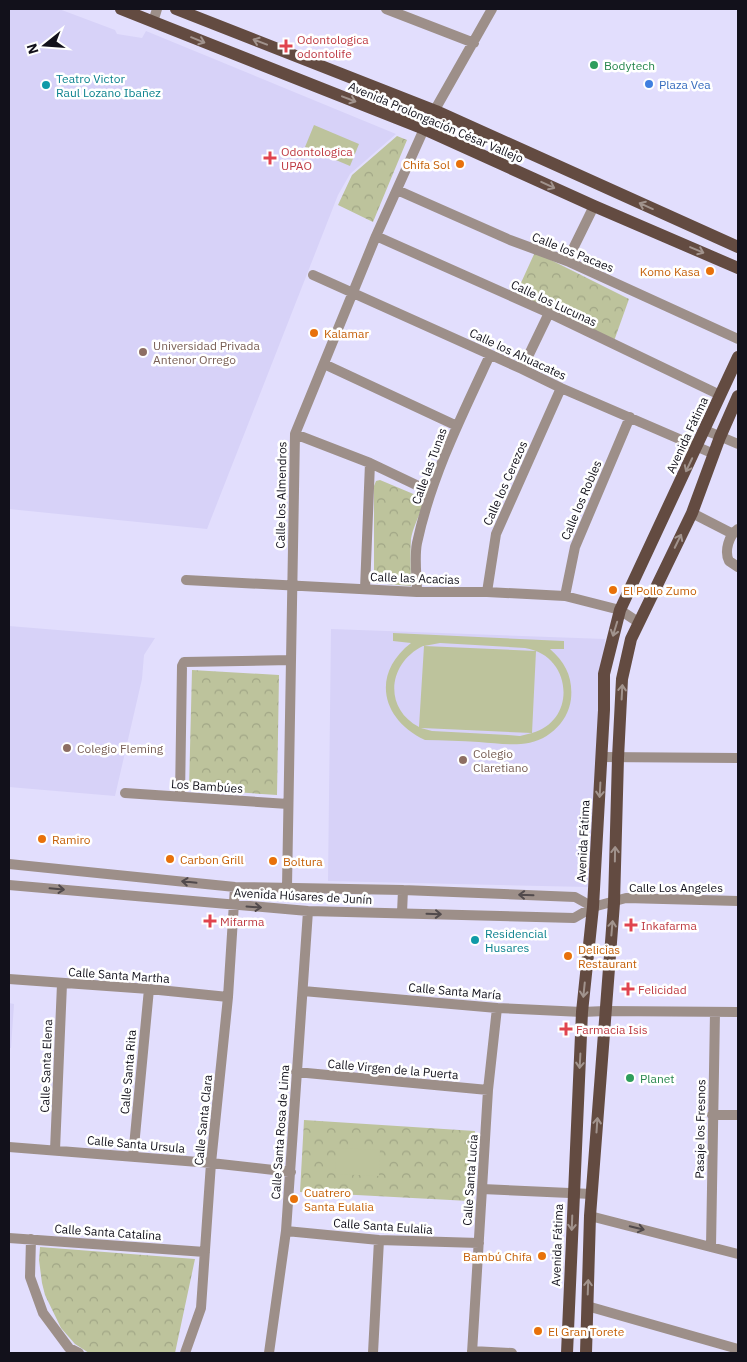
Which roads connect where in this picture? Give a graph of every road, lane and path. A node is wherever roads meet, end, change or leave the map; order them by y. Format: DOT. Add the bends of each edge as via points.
graph roads {
  1 [pos="120,9"];
  2 [pos="157,9"];
  3 [pos="176,9"];
  4 [pos="386,9"];
  5 [pos="492,9"];
  6 [pos="152,22"];
  7 [pos="474,43"];
  8 [pos="436,111"];
  9 [pos="424,129"];
  10 [pos="499,139"];
  11 [pos="457,143"];
  12 [pos="527,153"];
  13 [pos="516,170"];
  14 [pos="397,190"];
  15 [pos="594,206"];
  16 [pos="376,236"];
  17 [pos="733,245"];
  18 [pos="720,260"];
  19 [pos="568,261"];
  20 [pos="738,268"];
  21 [pos="313,275"];
  22 [pos="353,293"];
  23 [pos="549,313"];
  24 [pos="738,339"];
  25 [pos="490,355"];
  26 [pos="738,357"];
  27 [pos="324,364"];
  28 [pos="522,368"];
  29 [pos="561,388"];
  30 [pos="720,395"];
  31 [pos="738,396"];
  32 [pos="630,417"];
  33 [pos="457,426"];
  34 [pos="705,430"];
  35 [pos="295,434"];
  36 [pos="720,437"];
  37 [pos="738,444"];
  38 [pos="698,446"];
  39 [pos="714,454"];
  40 [pos="370,463"];
  41 [pos="431,492"];
  42 [pos="692,513"];
  43 [pos="736,531"];
  44 [pos="738,567"];
  45 [pos="186,580"];
  46 [pos="292,585"];
  47 [pos="365,589"];
  48 [pos="417,592"];
  49 [pos="487,592"];
  50 [pos="565,596"];
  51 [pos="620,610"];
  52 [pos="638,622"];
  53 [pos="291,660"];
  54 [pos="602,757"];
  55 [pos="618,758"];
  56 [pos="738,758"];
  57 [pos="124,793"];
  58 [pos="180,797"];
  59 [pos="288,804"];
  60 [pos="9,864"];
  61 [pos="9,885"];
  62 [pos="235,887"];
  63 [pos="287,887"];
  64 [pos="403,890"];
  65 [pos="738,901"];
  66 [pos="614,903"];
  67 [pos="234,905"];
  68 [pos="594,907"];
  69 [pos="308,911"];
  70 [pos="402,914"];
  71 [pos="9,979"];
  72 [pos="62,984"];
  73 [pos="148,989"];
  74 [pos="303,991"];
  75 [pos="228,997"];
  76 [pos="497,1008"];
  77 [pos="605,1011"];
  78 [pos="582,1012"];
  79 [pos="715,1012"];
  80 [pos="738,1012"];
  81 [pos="296,1072"];
  82 [pos="488,1090"];
  83 [pos="712,1114"];
  84 [pos="738,1115"];
  85 [pos="9,1147"];
  86 [pos="55,1150"];
  87 [pos="133,1157"];
  88 [pos="211,1163"];
  89 [pos="291,1172"];
  90 [pos="482,1189"];
  91 [pos="573,1194"];
  92 [pos="592,1194"];
  93 [pos="590,1216"];
  94 [pos="286,1231"];
  95 [pos="9,1238"];
  96 [pos="31,1239"];
  97 [pos="380,1240"];
  98 [pos="479,1243"];
  99 [pos="711,1247"];
  100 [pos="205,1252"];
  101 [pos="738,1254"];
  102 [pos="587,1306"];
  103 [pos="723,1349"];
  104 [pos="738,1349"];
  105 [pos="472,1352"];
  106 [pos="79,1353"];
  107 [pos="185,1353"];
  108 [pos="269,1353"];
  109 [pos="373,1353"];
  110 [pos="512,1353"];
  111 [pos="566,1353"];
  112 [pos="586,1353"];
  1 -- 6 [label="main road, Avenida Prolongación César Vallejo"];
  2 -- 6 [label="street"];
  8 -- 3 [label="main road, Avenida Prolongación César Vallejo, one-way"];
  4 -- 7 [label="street"];
  5 -- 7 [label="street, Calle los Almendros"];
  6 -- 9 [label="main road, Avenida Prolongación César Vallejo, one-way"];
  7 -- 8 [label="street, Calle los Almendros"];
  8 -- 9 [label="street, Calle los Almendros"];
  8 -- 10 [label="main road, Avenida Prolongación César Vallejo"];
  9 -- 11 [label="main road, Avenida Prolongación César Vallejo"];
  9 -- 14 [label="street, Calle los Almendros"];
  10 -- 11 [label="main road" via="488,150 464,140"];
  10 -- 12 [label="main road, Avenida Prolongación César Vallejo"];
  11 -- 13 [label="main road, Avenida Prolongación César Vallejo"];
  12 -- 13 [label="main road" via="515,157"];
  17 -- 12 [label="main road, Avenida Prolongación César Vallejo, one-way"];
  13 -- 15 [label="main road, Avenida Prolongación César Vallejo, one-way"];
  14 -- 16 [label="street, Calle los Almendros"];
  14 -- 19 [label="street, Calle los Pacaes" via="510,240"];
  15 -- 18 [label="main road, Avenida Prolongación César Vallejo, one-way"];
  15 -- 19 [label="street"];
  16 -- 22 [label="street, Calle los Almendros"];
  16 -- 23 [label="street, Calle los Lucunas"];
  17 -- 18 [label="main road" via="726,258"];
  18 -- 20 [label="main road, Avenida Prolongación César Vallejo"];
  19 -- 24 [label="street, Calle los Pacaes"];
  21 -- 22 [label="street, Calle los Ahuacates"];
  22 -- 25 [label="street, Calle los Ahuacates"];
  22 -- 27 [label="street, Calle los Almendros"];
  23 -- 28 [label="street"];
  23 -- 30 [label="street, Calle los Lucunas"];
  25 -- 28 [label="street, Calle los Ahuacates"];
  25 -- 33 [label="street, Calle las Tunas"];
  26 -- 30 [label="main road, Avenida Fátima"];
  27 -- 33 [label="street"];
  27 -- 35 [label="street, Calle los Almendros"];
  28 -- 29 [label="street, Calle los Ahuacates"];
  29 -- 32 [label="street, Calle los Ahuacates"];
  29 -- 49 [label="street, Calle los Cerezos" via="496,534"];
  30 -- 34 [label="main road, Avenida Fátima"];
  31 -- 36 [label="main road"];
  32 -- 38 [label="street, Calle los Ahuacates"];
  32 -- 50 [label="street, Calle los Robles" via="574,547"];
  33 -- 41 [label="street, Calle las Tunas"];
  34 -- 36 [label="street"];
  34 -- 38 [label="main road, Avenida Fátima"];
  35 -- 40 [label="street"];
  35 -- 46 [label="street, Calle los Almendros"];
  36 -- 37 [label="street"];
  36 -- 39 [label="main road"];
  38 -- 39 [label="street, Calle los Ahuacates"];
  38 -- 51 [label="main road, Avenida Fátima, one-way"];
  39 -- 42 [label="main road"];
  40 -- 41 [label="street"];
  40 -- 47 [label="street"];
  41 -- 48 [label="street, Calle las Tunas" via="417,545"];
  42 -- 43 [label="street"];
  52 -- 42 [label="main road, one-way"];
  43 -- 44 [label="street" via="726,554 729,561"];
  45 -- 46 [label="street, Calle las Acacias"];
  46 -- 47 [label="street, Calle las Acacias"];
  46 -- 53 [label="street, Calle los Almendros"];
  47 -- 48 [label="street, Calle las Acacias"];
  48 -- 49 [label="street, Calle las Acacias"];
  49 -- 50 [label="street, Calle las Acacias"];
  50 -- 51 [label="street, Calle las Acacias"];
  51 -- 52 [label="street, Calle las Acacias"];
  51 -- 54 [label="main road, Avenida Fátima, one-way" via="604,674"];
  55 -- 52 [label="main road, one-way" via="622,679 630,638"];
  53 -- 58 [label="street" via="184,662"];
  53 -- 59 [label="street, Calle los Almendros"];
  54 -- 55 [label="street"];
  54 -- 68 [label="main road, Avenida Fátima, one-way"];
  55 -- 56 [label="street"];
  66 -- 55 [label="main road, one-way"];
  57 -- 58 [label="street, Los Bambúes"];
  58 -- 59 [label="street, Los Bambúes"];
  59 -- 63 [label="street, Calle los Almendros"];
  62 -- 60 [label="street, Avenida Húsares de Junín, one-way"];
  61 -- 67 [label="street, Avenida Húsares de Junín, one-way"];
  62 -- 63 [label="street, Avenida Húsares de Junín"];
  62 -- 67 [label="street, Calle Santa Clara"];
  63 -- 64 [label="street, Avenida Húsares de Junín"];
  68 -- 64 [label="street, Avenida Húsares de Junín, one-way" via="575,896"];
  64 -- 70 [label="street"];
  65 -- 66 [label="street, Calle Los Angeles" via="626,898"];
  66 -- 68 [label="street, Avenida Húsares de Junín"];
  77 -- 66 [label="main road, one-way"];
  67 -- 69 [label="street, Avenida Húsares de Junín, one-way"];
  67 -- 75 [label="street, Calle Santa Clara"];
  70 -- 68 [label="street, Avenida Húsares de Junín, one-way" via="574,918"];
  68 -- 78 [label="main road, Avenida Fátima, one-way"];
  69 -- 70 [label="street, Avenida Húsares de Junín"];
  69 -- 74 [label="street, Calle Santa Rosa de Lima"];
  71 -- 72 [label="street, Calle Santa Martha"];
  72 -- 73 [label="street, Calle Santa Martha"];
  72 -- 86 [label="street, Calle Santa Elena"];
  73 -- 75 [label="street, Calle Santa Martha"];
  73 -- 87 [label="street, Calle Santa Rita"];
  74 -- 76 [label="street, Calle Santa María"];
  74 -- 81 [label="street, Calle Santa Rosa de Lima"];
  75 -- 88 [label="street, Calle Santa Clara"];
  76 -- 78 [label="street, Calle Santa María"];
  76 -- 82 [label="street, Calle Santa Lucia"];
  77 -- 78 [label="street, Calle Santa María"];
  77 -- 79 [label="street, Calle Santa María"];
  92 -- 77 [label="main road, one-way"];
  78 -- 91 [label="main road, Avenida Fátima, one-way"];
  79 -- 80 [label="street, Calle Santa María"];
  79 -- 83 [label="street, Pasaje los Fresnos"];
  81 -- 82 [label="street, Calle Virgen de la Puerta"];
  81 -- 89 [label="street, Calle Santa Rosa de Lima"];
  82 -- 90 [label="street, Calle Santa Lucia"];
  83 -- 84 [label="street"];
  83 -- 99 [label="street, Pasaje los Fresnos"];
  85 -- 86 [label="street, Calle Santa Ursula"];
  86 -- 87 [label="street, Calle Santa Ursula"];
  87 -- 88 [label="street, Calle Santa Ursula"];
  88 -- 89 [label="street, Calle Santa Ursula"];
  88 -- 100 [label="street, Calle Santa Clara"];
  89 -- 94 [label="street, Calle Santa Rosa de Lima"];
  90 -- 91 [label="street"];
  90 -- 98 [label="street, Calle Santa Lucia"];
  91 -- 92 [label="street"];
  91 -- 111 [label="main road, Avenida Fátima, one-way"];
  92 -- 93 [label="main road"];
  93 -- 99 [label="street, one-way"];
  102 -- 93 [label="main road, one-way"];
  94 -- 97 [label="street, Calle Santa Eulalia"];
  94 -- 108 [label="street, Calle Santa Rosa de Lima"];
  95 -- 96 [label="street, Calle Santa Catalina"];
  96 -- 100 [label="street, Calle Santa Catalina"];
  96 -- 106 [label="street" via="30,1277 43,1313 69,1348"];
  97 -- 98 [label="street, Calle Santa Eulalia"];
  97 -- 109 [label="street"];
  98 -- 105 [label="street, Calle Santa Lucia"];
  99 -- 101 [label="street"];
  100 -- 107 [label="street, Calle Santa Clara" via="200,1308"];
  102 -- 103 [label="street"];
  102 -- 112 [label="main road"];
  103 -- 104 [label="street"];
  105 -- 110 [label="street"];
}
